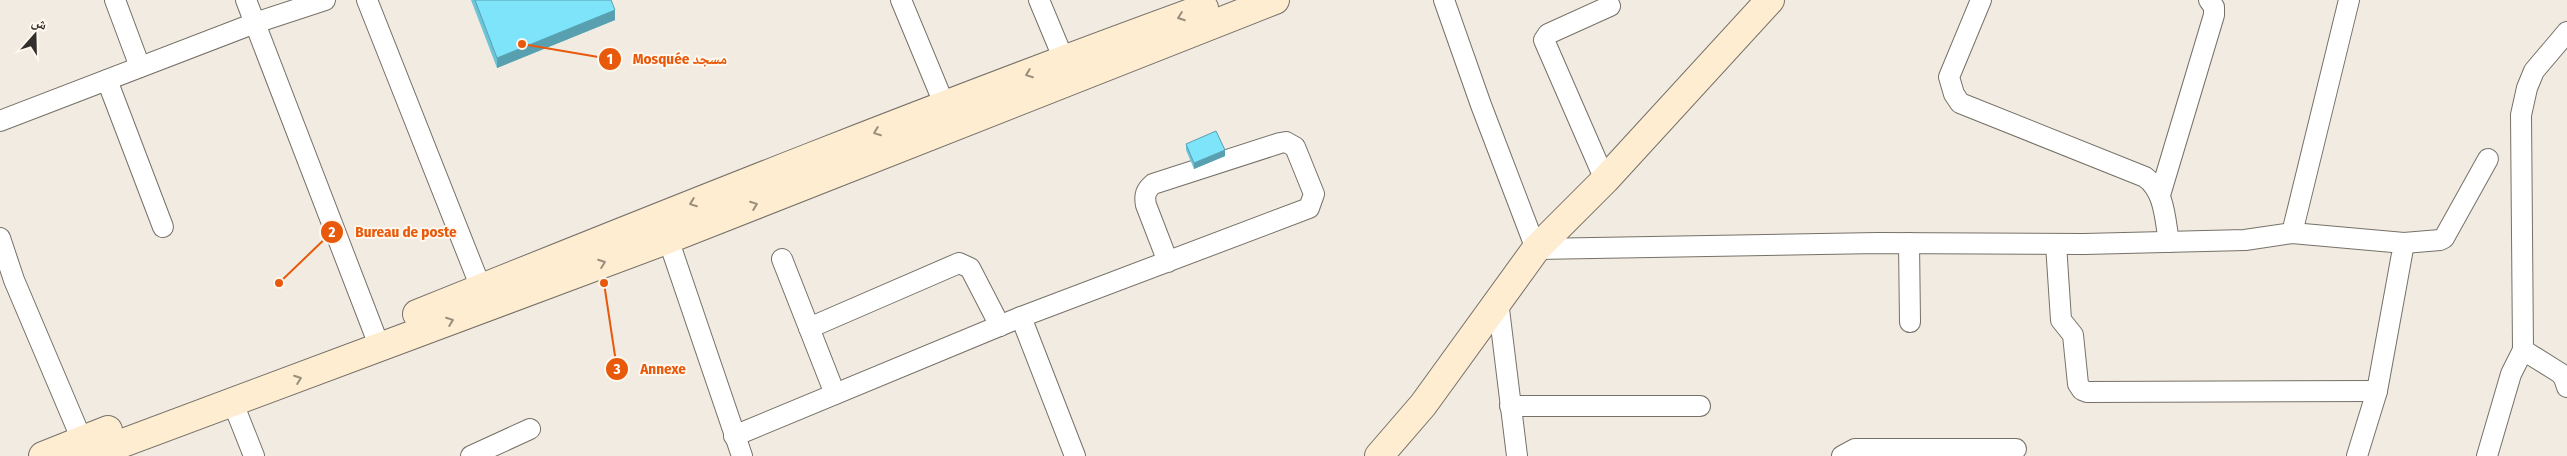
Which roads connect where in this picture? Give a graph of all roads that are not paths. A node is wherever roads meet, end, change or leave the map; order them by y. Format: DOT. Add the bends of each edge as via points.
graph roads {
  1 [pos="115,0"];
  2 [pos="246,0"];
  3 [pos="323,0"];
  4 [pos="366,0"];
  5 [pos="901,0"];
  6 [pos="1039,0"];
  7 [pos="1275,0"];
  8 [pos="1444,0"];
  9 [pos="1770,0"];
  10 [pos="1981,0"];
  11 [pos="2210,0"];
  12 [pos="2350,0"];
  13 [pos="1232,5"];
  14 [pos="1610,6"];
  15 [pos="254,23"];
  16 [pos="2567,32"];
  17 [pos="1064,60"];
  18 [pos="140,67"];
  19 [pos="107,80"];
  20 [pos="945,106"];
  21 [pos="0,121"];
  22 [pos="2488,160"];
  23 [pos="1605,180"];
  24 [pos="2160,195"];
  25 [pos="163,227"];
  26 [pos="664,227"];
  27 [pos="2292,233"];
  28 [pos="0,238"];
  29 [pos="2169,242"];
  30 [pos="1909,243"];
  31 [pos="2404,243"];
  32 [pos="2056,244"];
  33 [pos="1536,249"];
  34 [pos="782,259"];
  35 [pos="1168,262"];
  36 [pos="7,283"];
  37 [pos="481,288"];
  38 [pos="1498,301"];
  39 [pos="1021,317"];
  40 [pos="1910,322"];
  41 [pos="1000,326"];
  42 [pos="809,328"];
  43 [pos="377,340"];
  44 [pos="2523,350"];
  45 [pos="2567,388"];
  46 [pos="2378,391"];
  47 [pos="834,394"];
  48 [pos="233,402"];
  49 [pos="1510,406"];
  50 [pos="1700,406"];
  51 [pos="530,429"];
  52 [pos="734,436"];
  53 [pos="2016,449"];
  54 [pos="86,451"];
  55 [pos="43,456"];
  56 [pos="254,456"];
  57 [pos="471,456"];
  58 [pos="742,456"];
  59 [pos="1075,456"];
  60 [pos="1379,456"];
  61 [pos="1517,456"];
  62 [pos="1842,456"];
  63 [pos="2357,456"];
  64 [pos="2487,456"];
  1 -- 18 [label="street"];
  2 -- 15 [label="street"];
  3 -- 15 [label="street"];
  4 -- 37 [label="street"];
  5 -- 20 [label="street"];
  6 -- 17 [label="street"];
  7 -- 13 [label="main road"];
  8 -- 33 [label="street"];
  9 -- 23 [label="main road"];
  10 -- 24 [label="street" via="1949,77 1960,103 2145,177"];
  11 -- 24 [label="street" via="2214,15"];
  12 -- 27 [label="street"];
  13 -- 17 [label="main road, one-way"];
  26 -- 13 [label="main road, one-way"];
  14 -- 23 [label="street" via="1548,34 1544,40"];
  15 -- 18 [label="street"];
  15 -- 43 [label="street"];
  16 -- 44 [label="street" via="2534,71 2522,115"];
  17 -- 20 [label="main road, one-way"];
  18 -- 19 [label="street"];
  19 -- 21 [label="street"];
  19 -- 25 [label="street"];
  20 -- 26 [label="main road, one-way"];
  22 -- 31 [label="street" via="2444,238"];
  23 -- 33 [label="main road"];
  24 -- 29 [label="street"];
  26 -- 37 [label="main road"];
  43 -- 26 [label="main road, one-way"];
  26 -- 52 [label="street"];
  27 -- 29 [label="street" via="2245,240"];
  27 -- 31 [label="street"];
  28 -- 36 [label="street"];
  29 -- 32 [label="street"];
  30 -- 32 [label="street"];
  30 -- 33 [label="street"];
  30 -- 40 [label="street"];
  31 -- 46 [label="street"];
  32 -- 46 [label="street" via="2061,320 2073,335 2078,384 2082,390"];
  33 -- 38 [label="main road"];
  34 -- 42 [label="street"];
  35 -- 35 [label="street" via="1309,208 1314,194 1296,146 1280,142 1153,184 1144,197"];
  35 -- 39 [label="street"];
  36 -- 54 [label="street"];
  37 -- 43 [label="main road"];
  38 -- 49 [label="street"];
  38 -- 60 [label="main road" via="1423,405"];
  39 -- 41 [label="street"];
  39 -- 59 [label="street"];
  41 -- 42 [label="street" via="970,268 959,263"];
  41 -- 47 [label="street"];
  42 -- 47 [label="street"];
  48 -- 43 [label="main road, one-way"];
  43 -- 54 [label="main road"];
  44 -- 45 [label="street" via="2560,373"];
  44 -- 64 [label="street" via="2511,374"];
  46 -- 63 [label="street"];
  47 -- 52 [label="street"];
  48 -- 54 [label="main road"];
  48 -- 56 [label="street"];
  49 -- 50 [label="street"];
  49 -- 61 [label="street"];
  51 -- 57 [label="street"];
  52 -- 58 [label="street"];
  53 -- 62 [label="street" via="1855,449"];
  54 -- 55 [label="main road"];
}
